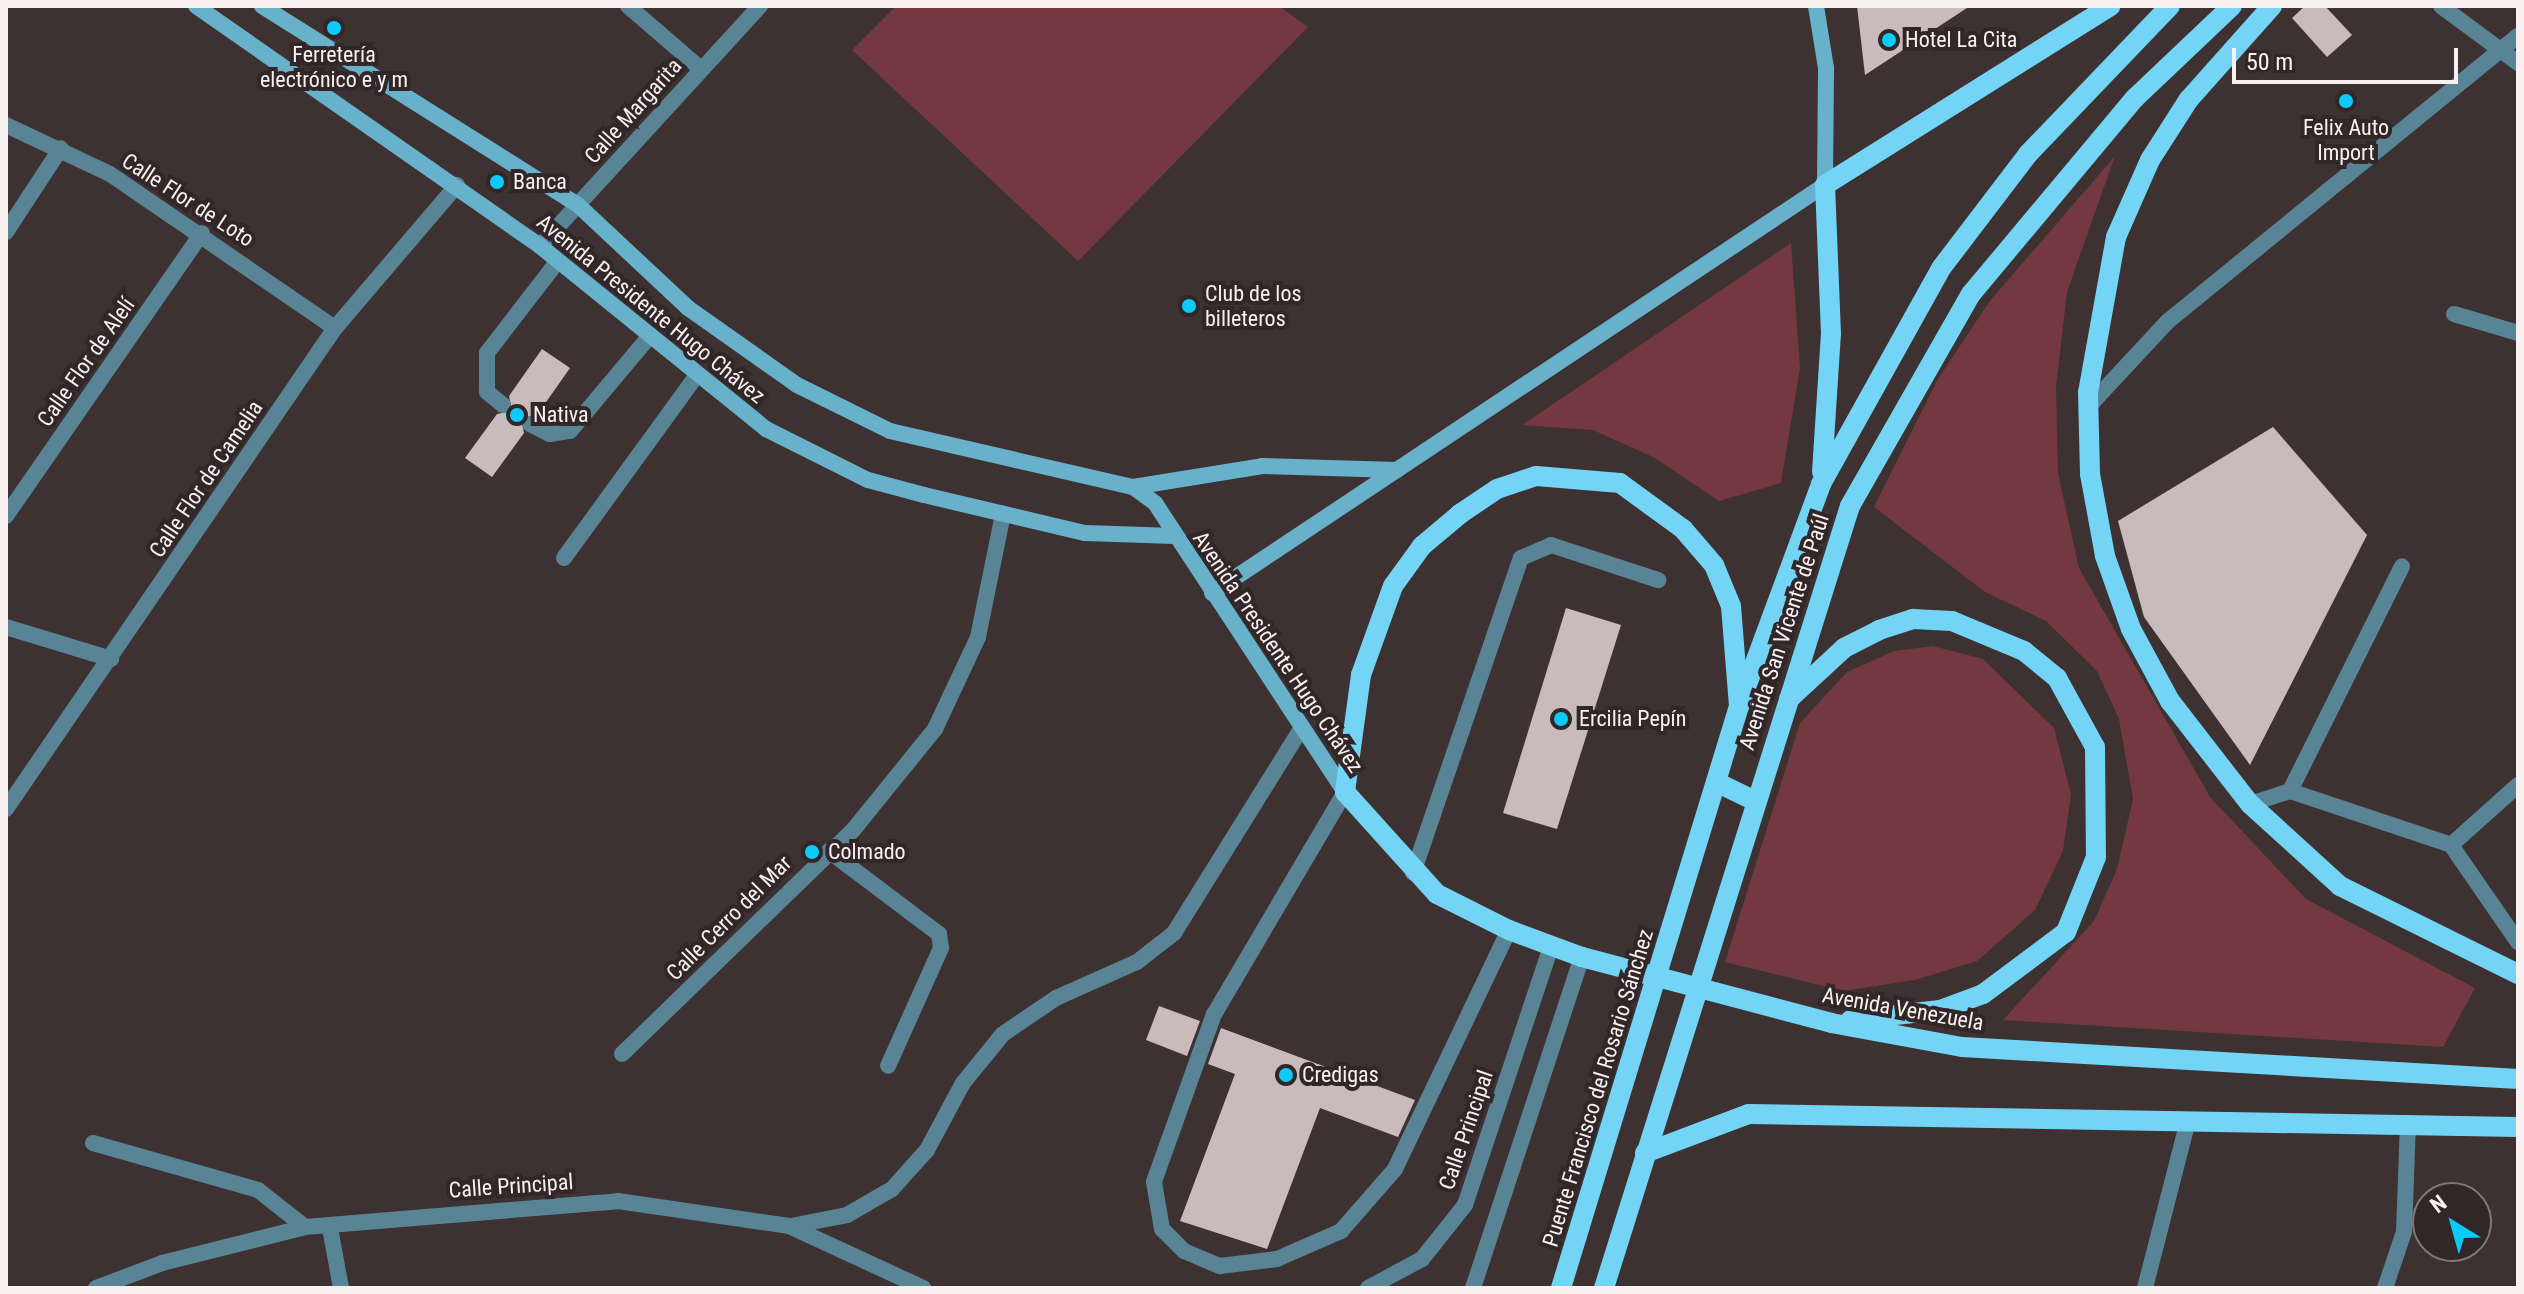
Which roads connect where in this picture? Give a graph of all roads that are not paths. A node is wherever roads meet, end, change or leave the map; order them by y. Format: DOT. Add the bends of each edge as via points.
graph roads {
  1 [pos="196,6"];
  2 [pos="262,6"];
  3 [pos="628,6"];
  4 [pos="760,6"];
  5 [pos="1816,6"];
  6 [pos="2110,6"];
  7 [pos="2170,6"];
  8 [pos="2232,6"];
  9 [pos="2272,6"];
  10 [pos="2441,6"];
  11 [pos="2518,36"];
  12 [pos="2498,49"];
  13 [pos="2518,63"];
  14 [pos="701,69"];
  15 [pos="6,125"];
  16 [pos="61,148"];
  17 [pos="457,185"];
  18 [pos="1825,185"];
  19 [pos="578,205"];
  20 [pos="6,232"];
  21 [pos="202,233"];
  22 [pos="540,246"];
  23 [pos="557,262"];
  24 [pos="2454,314"];
  25 [pos="335,328"];
  26 [pos="2518,333"];
  27 [pos="648,338"];
  28 [pos="695,378"];
  29 [pos="503,405"];
  30 [pos="2089,406"];
  31 [pos="530,424"];
  32 [pos="1397,470"];
  33 [pos="1821,484"];
  34 [pos="1133,487"];
  35 [pos="1003,514"];
  36 [pos="6,516"];
  37 [pos="1174,536"];
  38 [pos="564,558"];
  39 [pos="2402,566"];
  40 [pos="1658,580"];
  41 [pos="1212,593"];
  42 [pos="6,627"];
  43 [pos="111,659"];
  44 [pos="1786,702"];
  45 [pos="1739,706"];
  46 [pos="1301,729"];
  47 [pos="1716,782"];
  48 [pos="2518,785"];
  49 [pos="2290,791"];
  50 [pos="1345,792"];
  51 [pos="1755,801"];
  52 [pos="2250,804"];
  53 [pos="6,809"];
  54 [pos="2451,845"];
  55 [pos="829,851"];
  56 [pos="1413,873"];
  57 [pos="1681,901"];
  58 [pos="1509,930"];
  59 [pos="2518,942"];
  60 [pos="1551,947"];
  61 [pos="1582,957"];
  62 [pos="2518,974"];
  63 [pos="1831,1023"];
  64 [pos="622,1054"];
  65 [pos="888,1066"];
  66 [pos="2518,1079"];
  67 [pos="2188,1121"];
  68 [pos="2408,1123"];
  69 [pos="2518,1127"];
  70 [pos="93,1143"];
  71 [pos="1645,1153"];
  72 [pos="789,1226"];
  73 [pos="305,1227"];
  74 [pos="330,1228"];
  75 [pos="338,1280"];
  76 [pos="96,1288"];
  77 [pos="322,1288"];
  78 [pos="923,1288"];
  79 [pos="1368,1288"];
  80 [pos="1473,1288"];
  81 [pos="1561,1288"];
  82 [pos="1604,1288"];
  83 [pos="2145,1288"];
  84 [pos="2385,1288"];
  1 -- 17 [label="main road, Avenida Presidente Hugo Chávez"];
  2 -- 19 [label="main road, Avenida Presidente Hugo Chávez"];
  3 -- 14 [label="street"];
  4 -- 14 [label="street, Calle Margarita"];
  5 -- 18 [label="main road" via="1826,68"];
  6 -- 18 [label="main road"];
  7 -- 33 [label="main road, Avenida San Vicente de Paúl" via="2028,154 1942,267"];
  8 -- 44 [label="main road, Avenida San Vicente de Paúl" via="2134,99 1971,294 1850,506"];
  9 -- 30 [label="main road" via="2189,99 2150,160 2116,237 2096,314"];
  10 -- 12 [label="street"];
  11 -- 12 [label="street"];
  12 -- 13 [label="street"];
  12 -- 30 [label="street" via="2167,322"];
  14 -- 19 [label="street, Calle Margarita"];
  15 -- 16 [label="street, Calle Flor de Loto"];
  16 -- 20 [label="street"];
  16 -- 21 [label="street, Calle Flor de Loto"];
  17 -- 22 [label="main road, Avenida Presidente Hugo Chávez"];
  17 -- 25 [label="street, Calle Flor de Camelia"];
  18 -- 32 [label="main road"];
  18 -- 33 [label="main road" via="1831,334"];
  19 -- 22 [label="street, Calle Margarita"];
  19 -- 34 [label="main road, Avenida Presidente Hugo Chávez" via="688,308 797,385 890,431"];
  21 -- 25 [label="street, Calle Flor de Loto"];
  21 -- 36 [label="street, Calle Flor de Alelí"];
  22 -- 23 [label="main road, Avenida Presidente Hugo Chávez"];
  23 -- 27 [label="main road, Avenida Presidente Hugo Chávez"];
  23 -- 29 [label="street" via="487,353 487,392"];
  24 -- 26 [label="street"];
  25 -- 43 [label="street, Calle Flor de Camelia"];
  27 -- 28 [label="main road, Avenida Presidente Hugo Chávez"];
  27 -- 31 [label="street" via="570,431 550,434"];
  28 -- 35 [label="main road, Avenida Presidente Hugo Chávez" via="766,429 868,480"];
  28 -- 38 [label="street"];
  30 -- 52 [label="main road" via="2090,474 2105,556 2131,629 2170,701"];
  32 -- 34 [label="main road" via="1262,466"];
  32 -- 41 [label="main road"];
  33 -- 45 [label="main road, Avenida San Vicente de Paúl"];
  34 -- 37 [label="main road, Avenida Presidente Hugo Chávez" via="1155,503"];
  35 -- 37 [label="main road, Avenida Presidente Hugo Chávez" via="1085,533"];
  35 -- 55 [label="street, Calle Cerro del Mar" via="978,637 935,729"];
  37 -- 41 [label="main road, Avenida Presidente Hugo Chávez"];
  39 -- 49 [label="street"];
  40 -- 56 [label="street" via="1551,545 1521,558"];
  41 -- 46 [label="main road, Avenida Presidente Hugo Chávez"];
  42 -- 43 [label="street"];
  43 -- 53 [label="street, Calle Flor de Camelia"];
  44 -- 51 [label="main road, Avenida San Vicente de Paúl"];
  44 -- 63 [label="main road" via="1820,667 1879,630 1913,619 1952,621 2024,651 2057,678 2095,747 2096,857 2066,932 1983,994 1940,1010"];
  45 -- 47 [label="main road, Avenida San Vicente de Paúl"];
  45 -- 50 [label="main road" via="1731,606 1714,565 1683,529 1620,483 1536,476 1497,489 1460,514 1422,546 1393,586 1361,675"];
  46 -- 50 [label="main road, Avenida Presidente Hugo Chávez"];
  46 -- 72 [label="street" via="1174,933 1137,962 1056,998 1003,1034 963,1083 927,1150 892,1189 847,1215"];
  47 -- 51 [label="main road"];
  47 -- 57 [label="main road, Avenida San Vicente de Paúl"];
  48 -- 54 [label="street"];
  49 -- 52 [label="street"];
  49 -- 54 [label="street"];
  50 -- 56 [label="main road, Avenida Venezuela"];
  50 -- 58 [label="street" via="1214,1014 1154,1182 1162,1229 1184,1251 1220,1266 1277,1259 1341,1231 1395,1169"];
  51 -- 71 [label="main road, Avenida San Vicente de Paúl"];
  52 -- 62 [label="main road" via="2340,886"];
  54 -- 59 [label="street"];
  55 -- 64 [label="street, Calle Cerro del Mar"];
  55 -- 65 [label="street" via="939,934 941,948"];
  56 -- 58 [label="main road, Avenida Venezuela"];
  57 -- 81 [label="main road, Puente Francisco del Rosario Sánchez"];
  58 -- 60 [label="main road, Avenida Venezuela"];
  60 -- 61 [label="main road, Avenida Venezuela"];
  60 -- 79 [label="street, Calle Principal" via="1465,1205 1422,1259"];
  61 -- 63 [label="main road, Avenida Venezuela"];
  61 -- 80 [label="street"];
  63 -- 66 [label="main road, Avenida Venezuela" via="1962,1047"];
  67 -- 68 [label="main road"];
  67 -- 71 [label="main road" via="1749,1114"];
  67 -- 83 [label="street"];
  68 -- 69 [label="main road"];
  68 -- 84 [label="street" via="2404,1232"];
  70 -- 73 [label="street" via="258,1190"];
  71 -- 82 [label="main road"];
  72 -- 74 [label="street, Calle Principal" via="618,1201 482,1207"];
  72 -- 78 [label="street, Calle Principal"];
  73 -- 74 [label="street, Calle Principal"];
  73 -- 76 [label="street, Calle Principal" via="162,1263"];
  74 -- 75 [label="street"];
  75 -- 77 [label="street"];
}
